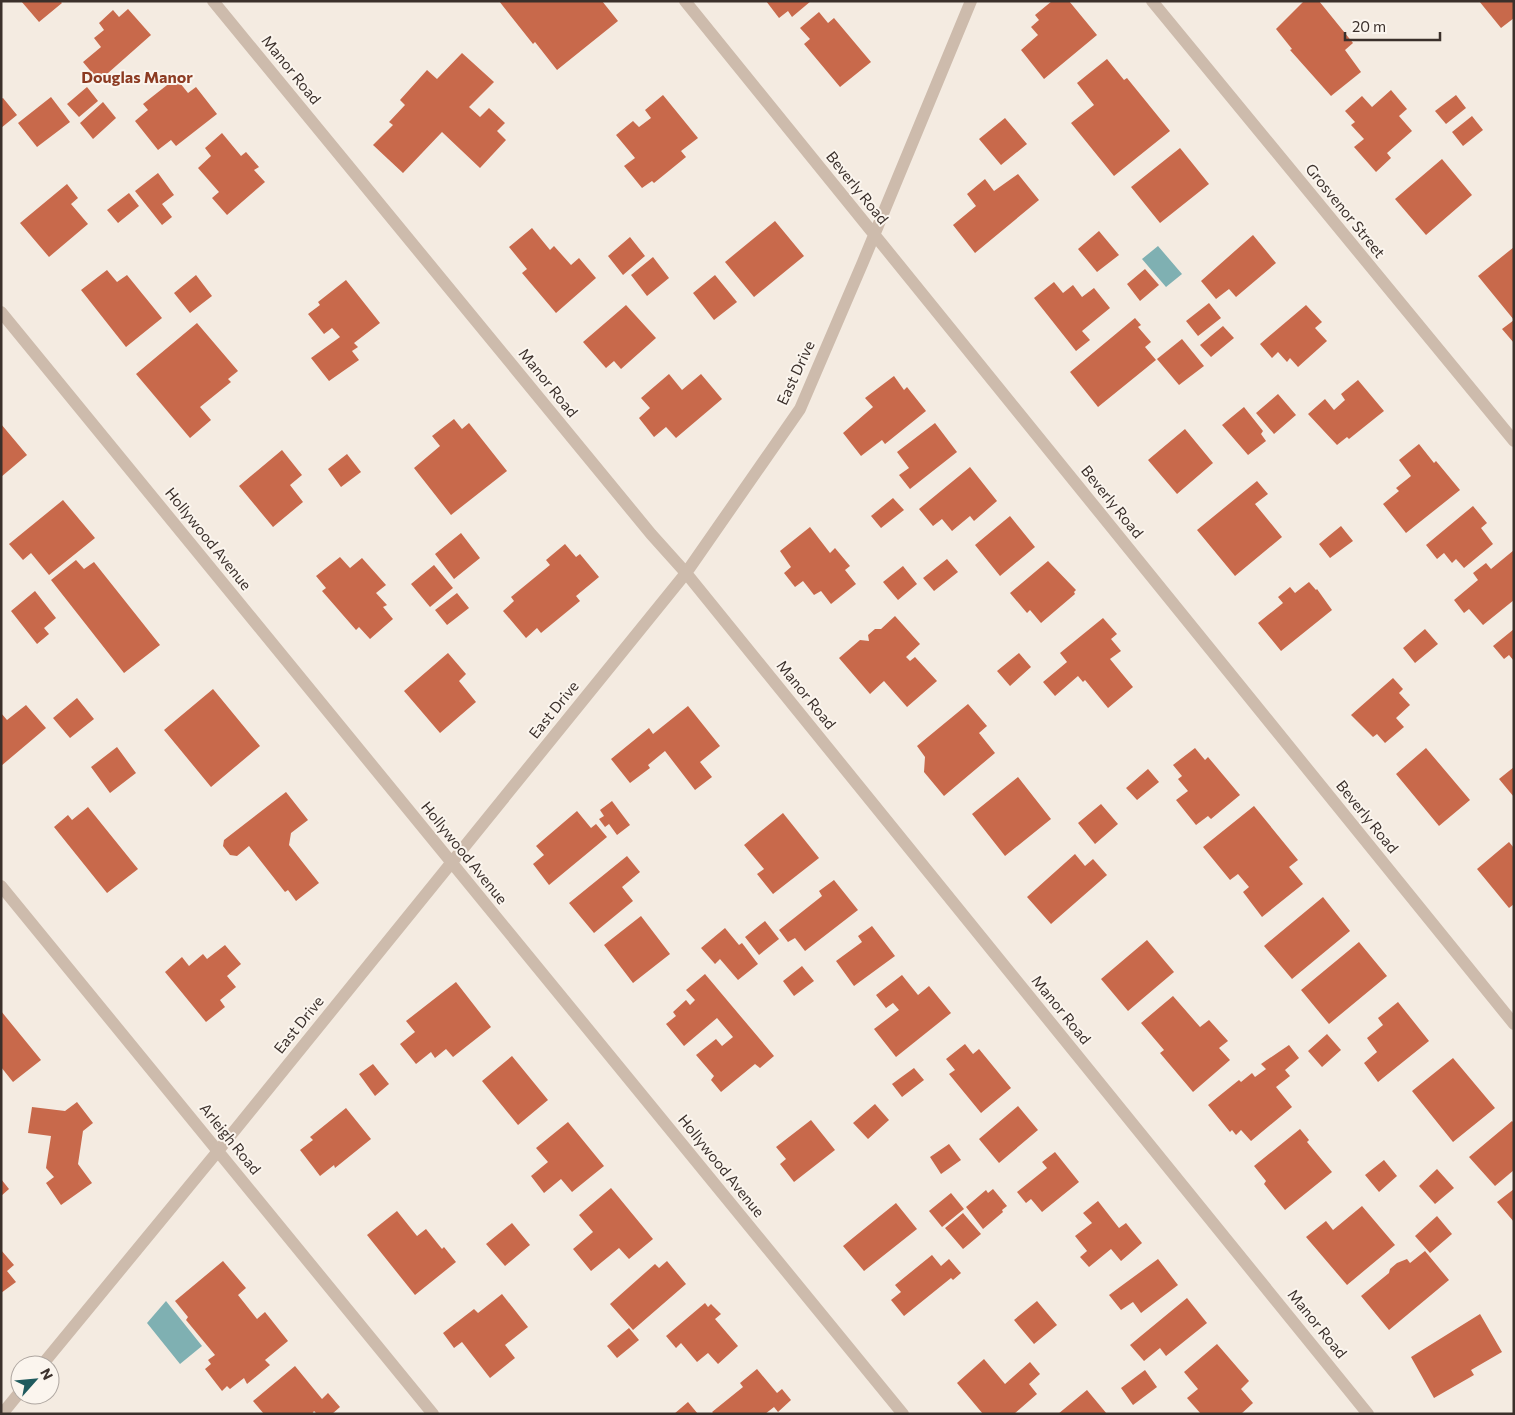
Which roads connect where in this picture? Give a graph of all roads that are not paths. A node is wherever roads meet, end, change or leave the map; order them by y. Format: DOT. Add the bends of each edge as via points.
graph roads {
  1 [pos="213,1"];
  2 [pos="685,1"];
  3 [pos="971,1"];
  4 [pos="1152,1"];
  5 [pos="874,235"];
  6 [pos="1,312"];
  7 [pos="1514,441"];
  8 [pos="686,572"];
  9 [pos="450,863"];
  10 [pos="1,886"];
  11 [pos="1514,1024"];
  12 [pos="218,1151"];
  13 [pos="50,1355"];
  14 [pos="10,1404"];
  15 [pos="2,1414"];
  16 [pos="433,1414"];
  17 [pos="903,1414"];
  18 [pos="1368,1414"];
  1 -- 8 [label="street, Manor Road" via="651,534"];
  2 -- 5 [label="street, Beverly Road"];
  3 -- 5 [label="street, East Drive"];
  4 -- 7 [label="street, Grosvenor Street"];
  5 -- 8 [label="street, East Drive" via="800,409"];
  5 -- 11 [label="street, Beverly Road"];
  6 -- 9 [label="street, Hollywood Avenue"];
  8 -- 9 [label="street, East Drive"];
  8 -- 18 [label="street, Manor Road"];
  9 -- 12 [label="street, East Drive"];
  9 -- 17 [label="street, Hollywood Avenue"];
  10 -- 12 [label="street, Arleigh Road"];
  12 -- 13 [label="street, East Drive"];
  12 -- 16 [label="street, Arleigh Road"];
  14 -- 15 [label="street"];
}
